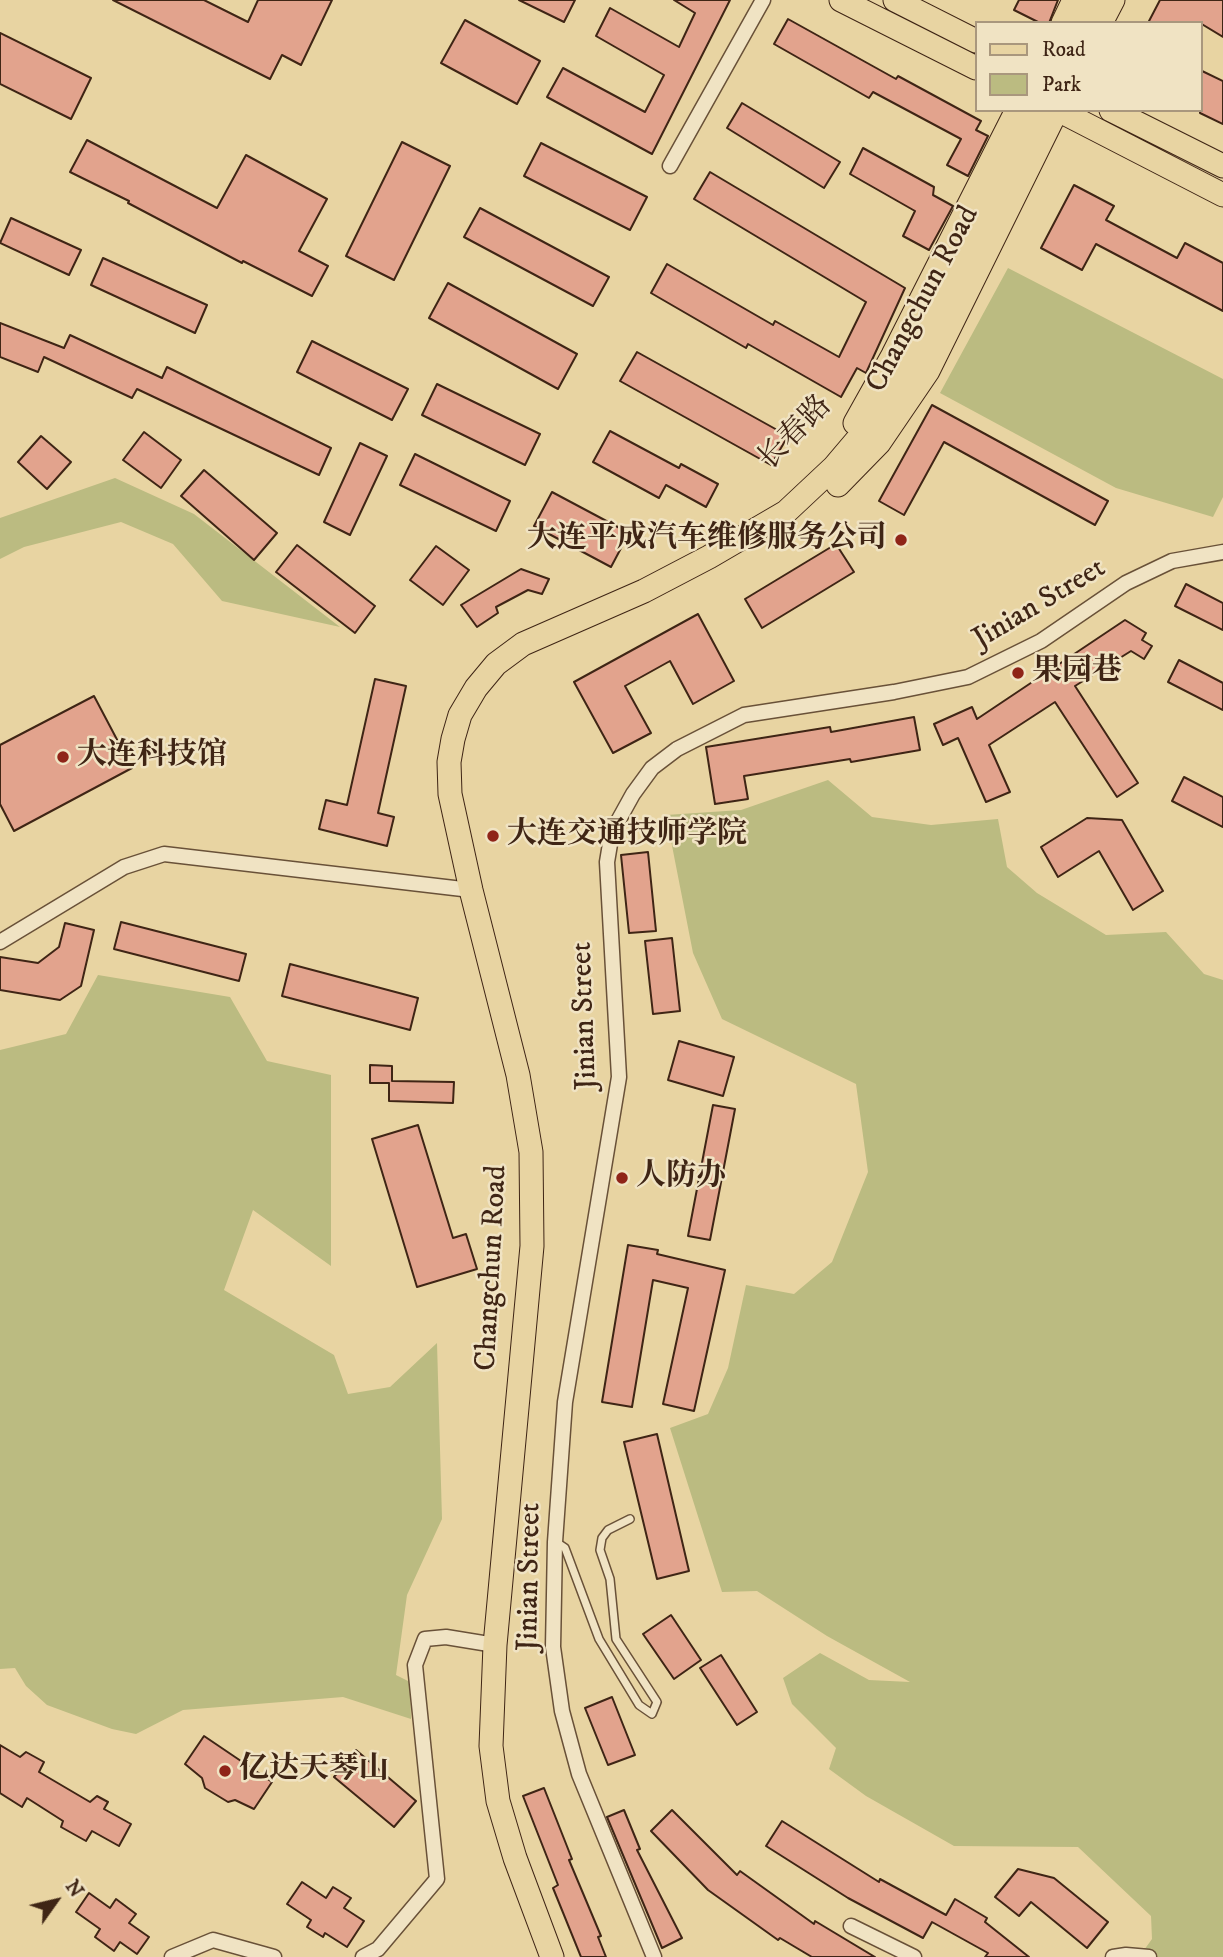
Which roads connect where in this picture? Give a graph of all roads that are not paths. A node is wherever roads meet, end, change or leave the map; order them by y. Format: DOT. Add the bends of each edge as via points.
graph roads {
  1 [pos="763,0"];
  2 [pos="841,0"];
  3 [pos="895,0"];
  4 [pos="1074,0"];
  5 [pos="1094,0"];
  6 [pos="1113,0"];
  7 [pos="1064,21"];
  8 [pos="1084,21"];
  9 [pos="1102,21"];
  10 [pos="974,40"];
  11 [pos="974,67"];
  12 [pos="1016,112"];
  13 [pos="1037,112"];
  14 [pos="1057,112"];
  15 [pos="1062,112"];
  16 [pos="1115,112"];
  17 [pos="670,166"];
  18 [pos="1223,166"];
  19 [pos="1223,195"];
  20 [pos="1223,552"];
  21 [pos="709,557"];
  22 [pos="471,890"];
  23 [pos="0,942"];
  24 [pos="630,1519"];
  25 [pos="555,1542"];
  26 [pos="495,1644"];
  27 [pos="851,1926"];
  28 [pos="172,1957"];
  29 [pos="274,1957"];
  30 [pos="363,1957"];
  31 [pos="552,1957"];
  32 [pos="654,1957"];
  33 [pos="914,1957"];
  34 [pos="1113,1957"];
  35 [pos="1149,1957"];
  1 -- 17 [label="street"];
  2 -- 11 [label="main road"];
  3 -- 10 [label="main road"];
  4 -- 7 [label="main road"];
  5 -- 8 [label="main road"];
  6 -- 9 [label="main road"];
  12 -- 21 [label="main road, 长春路" via="855,424 803,478 726,538"];
  13 -- 21 [label="main road, Changchun Road" via="908,366 873,421 834,467 786,512"];
  14 -- 21 [label="main road, Changchun Road" via="928,371 879,443 826,497 786,526 751,546"];
  15 -- 19 [label="main road"];
  16 -- 18 [label="main road"];
  20 -- 25 [label="street, Jinian Street" via="1172,561 1126,583 1041,640 968,677 744,715 677,749 652,768 634,794 612,832 607,862 619,1077 565,1402"];
  21 -- 22 [label="main road, Changchun Road" via="523,643 496,664 476,688 460,715 449,762 450,794"];
  22 -- 23 [label="street" via="164,854 124,867"];
  22 -- 26 [label="main road, Changchun Road" via="518,1075 531,1152 533,1204"];
  24 -- 25 [label="lane" via="608,1530 600,1550 610,1578 616,1639 657,1702 652,1714 639,1705 599,1639 565,1548"];
  25 -- 32 [label="street, Jinian Street" via="553,1647 562,1711 579,1774"];
  26 -- 30 [label="street" via="425,1639 415,1665 438,1879 377,1949"];
  26 -- 31 [label="main road, Changchun Road" via="491,1746 498,1801"];
  27 -- 33 [label="street"];
  28 -- 29 [label="street" via="213,1940"];
  34 -- 35 [label="street"];
}
